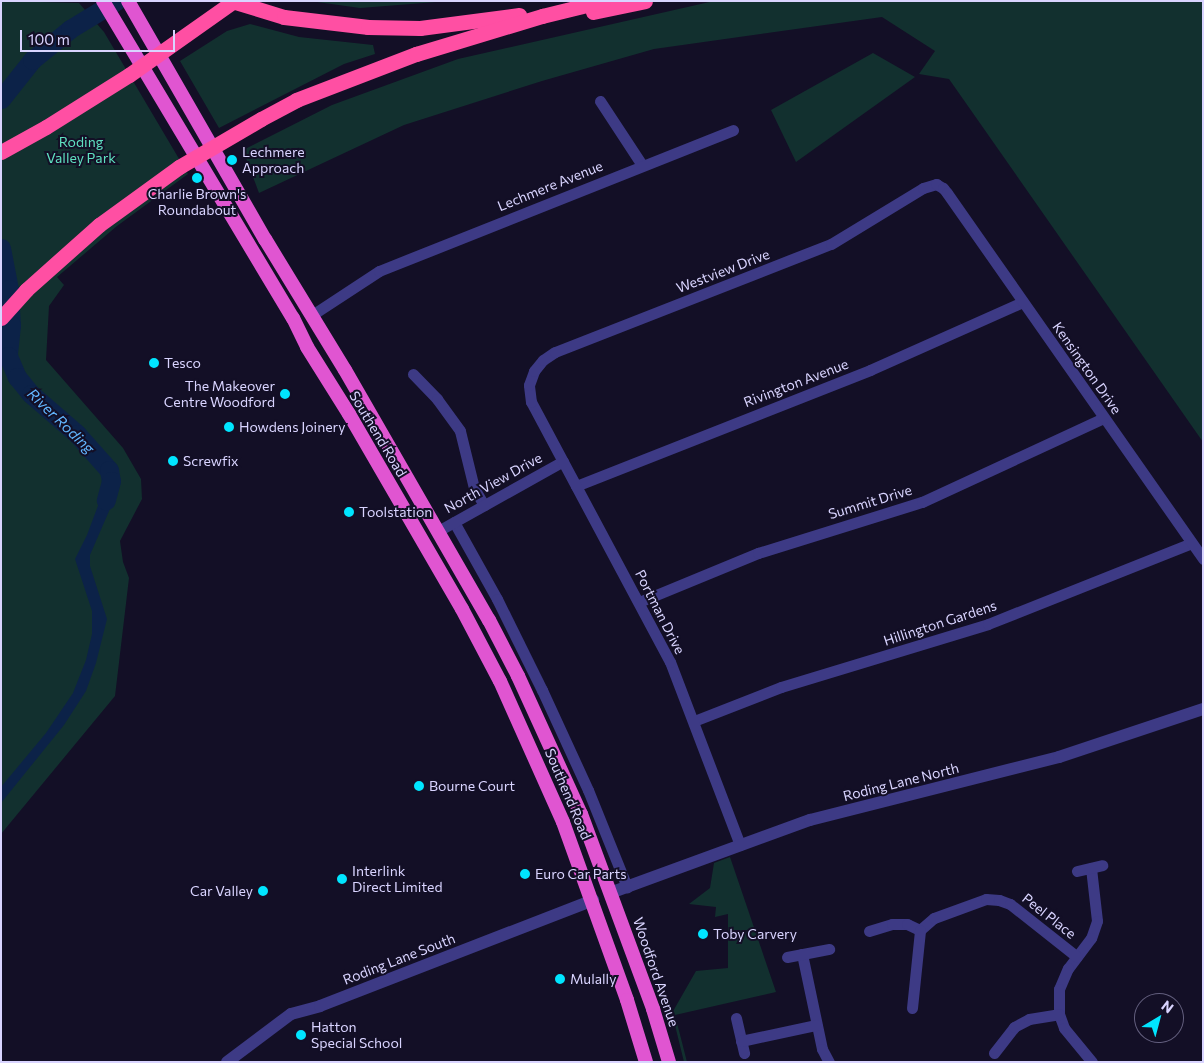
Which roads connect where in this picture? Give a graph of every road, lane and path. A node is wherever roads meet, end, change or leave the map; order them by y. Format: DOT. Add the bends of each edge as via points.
graph roads {
  1 [pos="128,1"];
  2 [pos="233,1"];
  3 [pos="586,1"];
  4 [pos="603,1"];
  5 [pos="645,1"];
  6 [pos="106,6"];
  7 [pos="416,54"];
  8 [pos="600,101"];
  9 [pos="733,130"];
  10 [pos="1,152"];
  11 [pos="642,165"];
  12 [pos="947,194"];
  13 [pos="1023,302"];
  14 [pos="312,315"];
  15 [pos="1,318"];
  16 [pos="413,374"];
  17 [pos="531,402"];
  18 [pos="1104,418"];
  19 [pos="562,461"];
  20 [pos="576,486"];
  21 [pos="484,505"];
  22 [pos="454,522"];
  23 [pos="438,531"];
  24 [pos="1192,543"];
  25 [pos="1203,559"];
  26 [pos="639,602"];
  27 [pos="1203,709"];
  28 [pos="694,721"];
  29 [pos="740,845"];
  30 [pos="1077,871"];
  31 [pos="627,887"];
  32 [pos="610,893"];
  33 [pos="593,900"];
  34 [pos="920,930"];
  35 [pos="869,931"];
  36 [pos="829,948"];
  37 [pos="802,954"];
  38 [pos="787,957"];
  39 [pos="1077,957"];
  40 [pos="912,1008"];
  41 [pos="1059,1014"];
  42 [pos="736,1018"];
  43 [pos="816,1025"];
  44 [pos="741,1041"];
  45 [pos="744,1053"];
  46 [pos="994,1053"];
  47 [pos="227,1062"];
  48 [pos="646,1062"];
  49 [pos="669,1062"];
  50 [pos="829,1062"];
  51 [pos="1092,1062"];
  1 -- 14 [label="highway, Southend Road"];
  2 -- 3 [label="highway" via="284,17 368,27 420,28 472,23"];
  2 -- 10 [label="highway, bridge" via="88,102"];
  4 -- 7 [label="highway"];
  5 -- 7 [label="highway"];
  6 -- 33 [label="highway, Southend Road" via="462,609 528,739"];
  7 -- 15 [label="highway, bridge" via="296,100 179,167 99,225 40,277"];
  8 -- 11 [label="street"];
  9 -- 11 [label="street, Lechmere Avenue"];
  11 -- 14 [label="street, Lechmere Avenue" via="379,271"];
  12 -- 13 [label="street, Kensington Drive"];
  12 -- 17 [label="street, Westview Drive" via="943,188 929,185 831,244 555,352 534,371 529,385"];
  13 -- 18 [label="street, Kensington Drive"];
  13 -- 20 [label="street, Rivington Avenue" via="870,370"];
  14 -- 23 [label="highway, Southend Road"];
  16 -- 21 [label="street" via="437,399 460,432 474,488"];
  17 -- 19 [label="street, Portman Drive"];
  18 -- 24 [label="street, Kensington Drive"];
  18 -- 26 [label="street, Summit Drive" via="922,502 758,553"];
  19 -- 20 [label="street, Portman Drive"];
  19 -- 21 [label="street, North View Drive"];
  20 -- 26 [label="street, Portman Drive"];
  21 -- 22 [label="street, North View Drive"];
  22 -- 23 [label="street, North View Drive"];
  22 -- 31 [label="street, Southend Road" via="497,598 542,690 588,790"];
  23 -- 32 [label="highway, Southend Road" via="490,620 545,730"];
  24 -- 25 [label="street, Kensington Drive"];
  24 -- 28 [label="street, Hillington Gardens" via="988,624 780,687"];
  26 -- 28 [label="street, Portman Drive" via="670,662"];
  27 -- 29 [label="street, Roding Lane North" via="1059,757 810,820"];
  28 -- 29 [label="street, Portman Drive"];
  29 -- 31 [label="street, Roding Lane North"];
  30 -- 39 [label="street, Peel Place" via="1096,866 1097,922 1091,938"];
  31 -- 32 [label="street, Roding Lane North"];
  32 -- 49 [label="highway, Woodford Avenue"];
  33 -- 47 [label="street, Roding Lane South" via="320,1006 291,1014"];
  33 -- 48 [label="highway"];
  34 -- 35 [label="street" via="907,924 892,924"];
  34 -- 39 [label="street, Peel Place" via="934,918 986,899 999,900 1010,904"];
  34 -- 40 [label="street"];
  36 -- 37 [label="street"];
  37 -- 38 [label="street"];
  37 -- 43 [label="street"];
  39 -- 41 [label="street, Peel Place" via="1059,988"];
  41 -- 46 [label="street" via="1029,1019 1014,1026"];
  41 -- 51 [label="street, Peel Place" via="1064,1028"];
  42 -- 44 [label="street"];
  43 -- 44 [label="street"];
  43 -- 50 [label="street"];
  44 -- 45 [label="street"];
}
